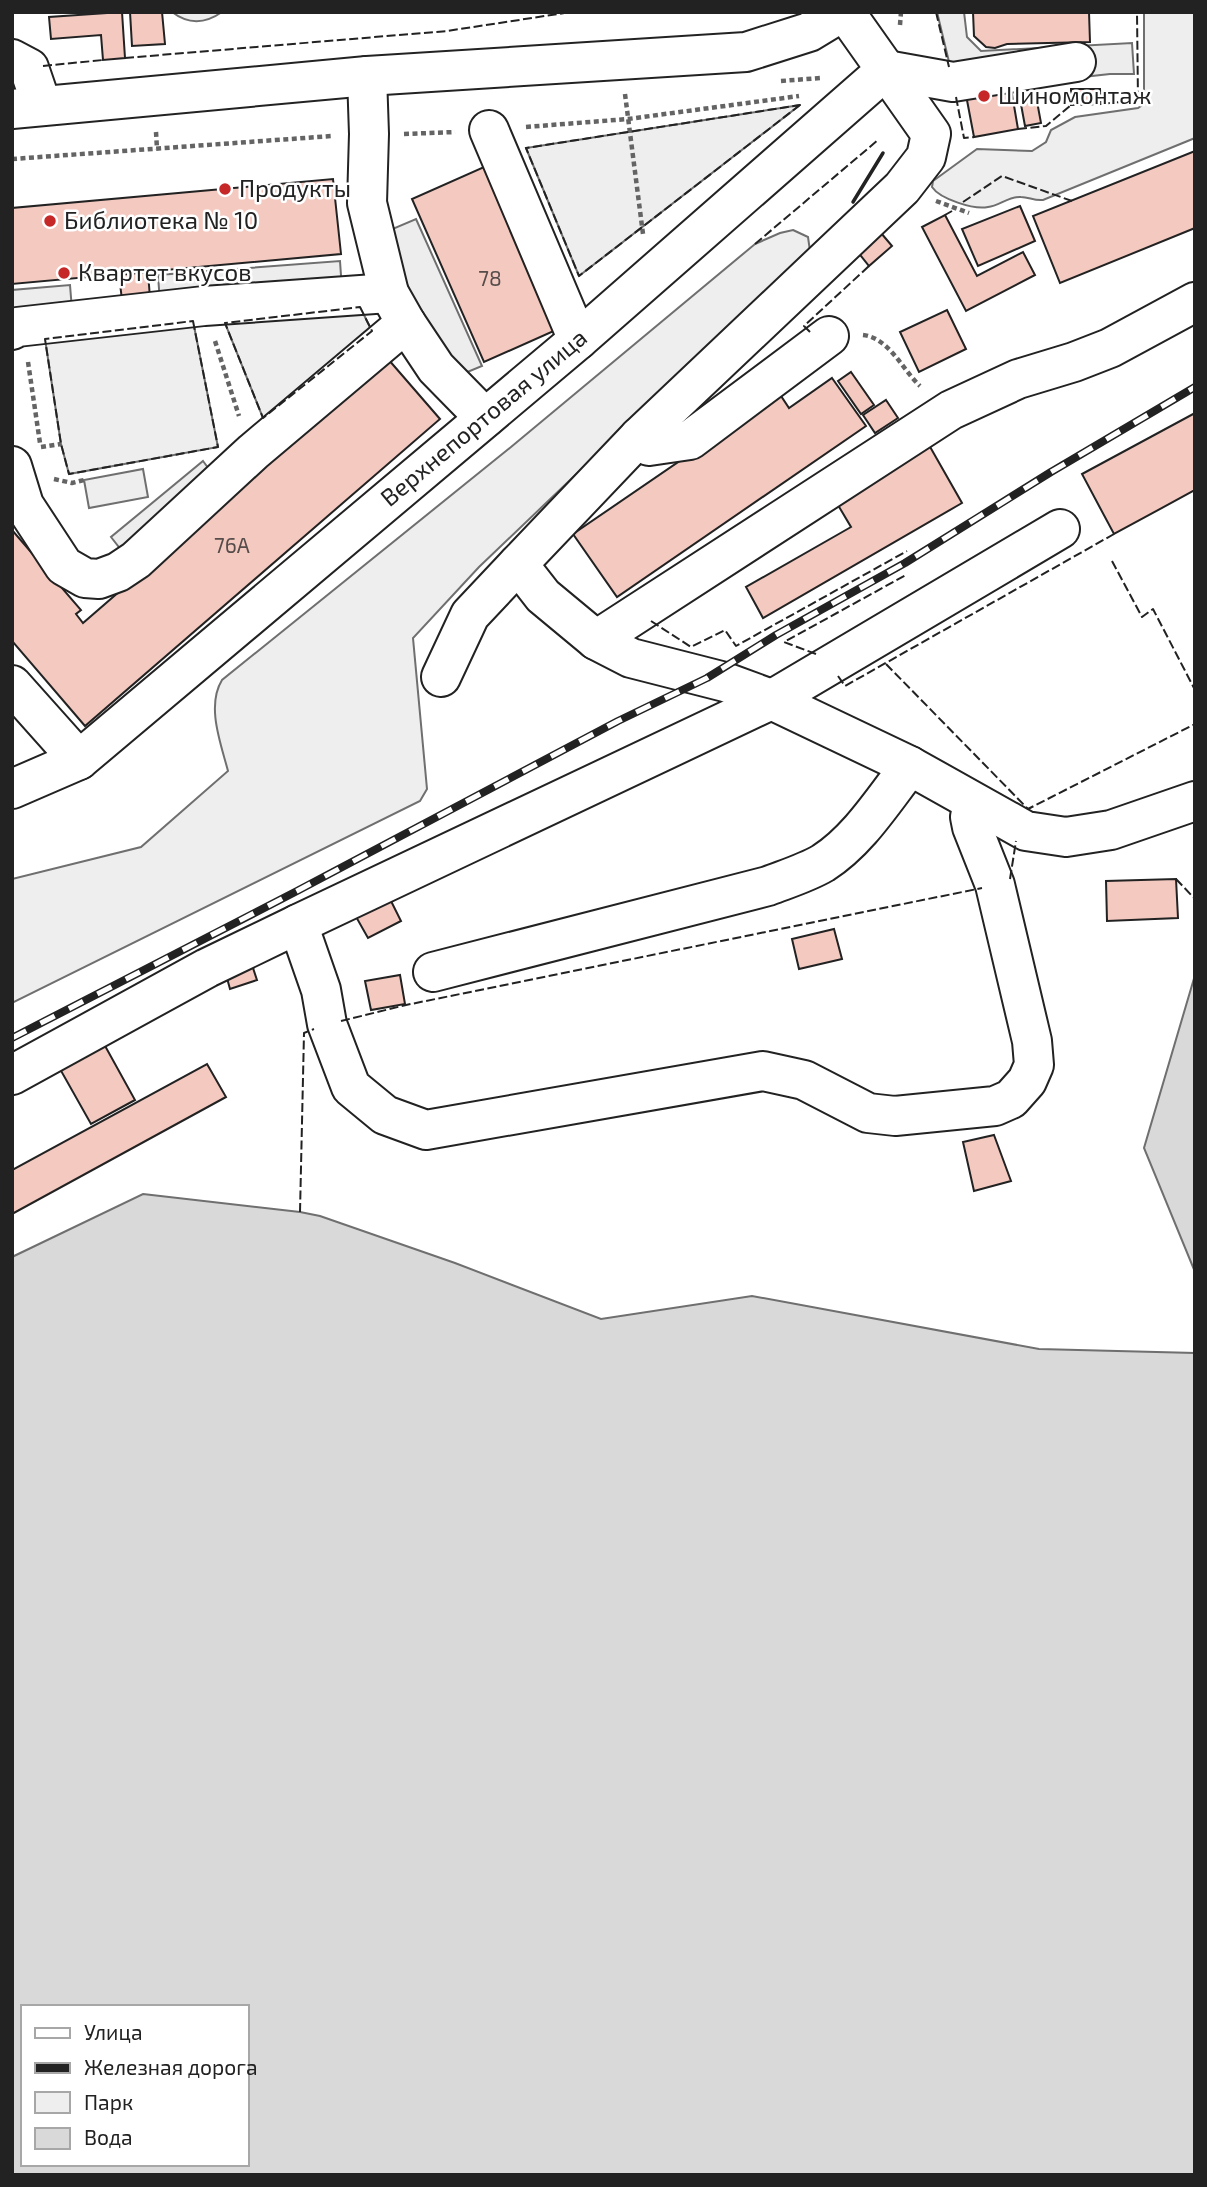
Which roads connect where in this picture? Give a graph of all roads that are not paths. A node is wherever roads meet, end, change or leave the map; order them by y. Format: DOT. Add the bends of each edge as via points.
graph roads {
  1 [pos="844,12"];
  2 [pos="12,59"];
  3 [pos="1076,62"];
  4 [pos="886,71"];
  5 [pos="367,76"];
  6 [pos="27,107"];
  7 [pos="489,130"];
  8 [pos="1195,302"];
  9 [pos="397,308"];
  10 [pos="18,329"];
  11 [pos="829,336"];
  12 [pos="578,340"];
  13 [pos="485,418"];
  14 [pos="639,437"];
  15 [pos="26,474"];
  16 [pos="1060,529"];
  17 [pos="518,564"];
  18 [pos="596,639"];
  19 [pos="440,677"];
  20 [pos="12,685"];
  21 [pos="771,700"];
  22 [pos="79,760"];
  23 [pos="910,766"];
  24 [pos="12,789"];
  25 [pos="1195,801"];
  26 [pos="973,803"];
  27 [pos="298,924"];
  28 [pos="433,972"];
  29 [pos="12,1075"];
  1 -- 4 [label="main road"];
  1 -- 5 [label="main road" via="809,32 746,52"];
  2 -- 6 [label="main road" via="29,68"];
  3 -- 4 [label="main road" via="953,82"];
  4 -- 12 [label="main road, Верхнепортовая улица"];
  4 -- 14 [label="main road" via="931,134 926,157 902,188"];
  5 -- 6 [label="main road"];
  5 -- 9 [label="main road" via="353,135"];
  7 -- 12 [label="main road"];
  8 -- 18 [label="main road" via="1110,348 1018,379 951,410"];
  9 -- 10 [label="main road" via="204,306"];
  9 -- 13 [label="main road" via="436,368"];
  9 -- 15 [label="main road" via="253,452 118,572 85,578 64,566 24,505"];
  11 -- 14 [label="main road" via="690,440 649,446"];
  12 -- 13 [label="main road, Верхнепортовая улица"];
  13 -- 22 [label="main road, Верхнепортовая улица"];
  14 -- 17 [label="main road"];
  16 -- 21 [label="main road"];
  17 -- 18 [label="main road" via="543,596"];
  17 -- 19 [label="main road" via="470,615"];
  18 -- 21 [label="main road" via="631,658 725,682"];
  20 -- 22 [label="main road"];
  21 -- 23 [label="main road"];
  21 -- 27 [label="main road"];
  22 -- 24 [label="main road, Верхнепортовая улица"];
  23 -- 26 [label="main road"];
  23 -- 28 [label="main road" via="839,850 802,873 768,886"];
  25 -- 26 [label="main road" via="1111,830 1066,837 1027,831"];
  26 -- 27 [label="main road" via="972,827 995,885 1034,1065 1021,1090 995,1107 895,1116 868,1113 804,1080 763,1071 426,1130 385,1115 351,1087"];
  27 -- 29 [label="main road" via="207,968"];
}
